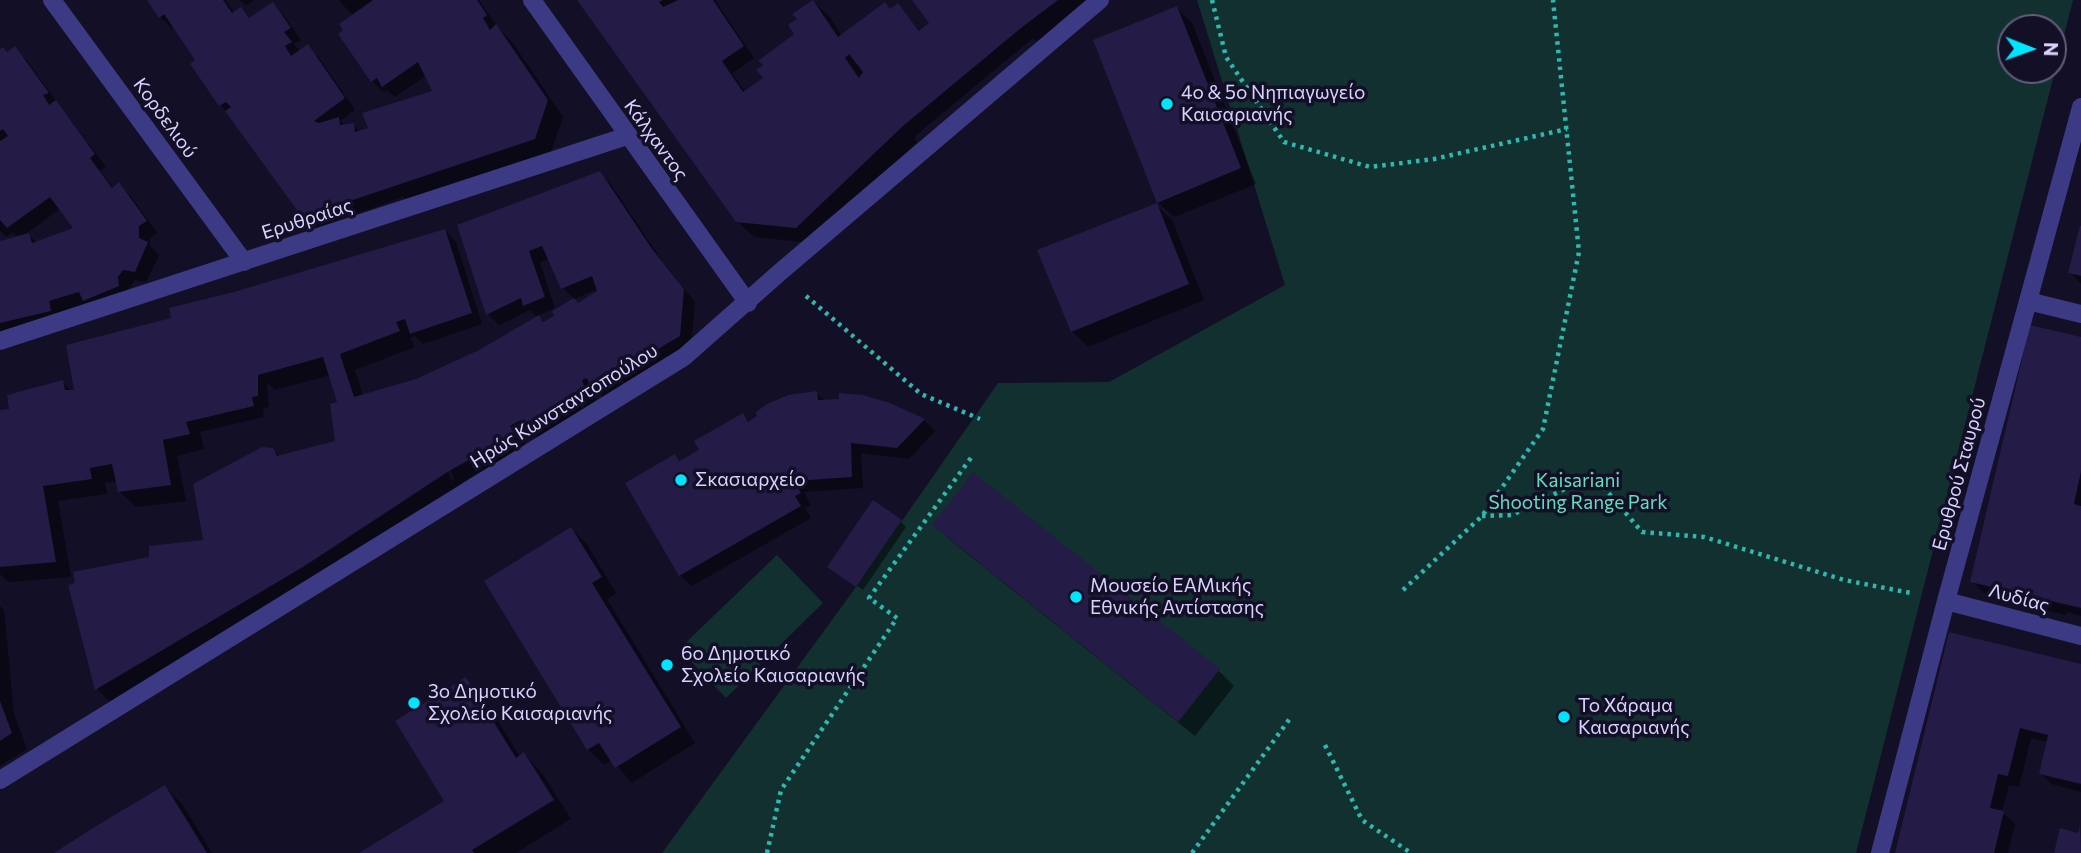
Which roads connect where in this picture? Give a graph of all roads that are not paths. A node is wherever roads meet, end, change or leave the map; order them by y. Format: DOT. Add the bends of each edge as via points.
graph roads {
  1 [pos="52,0"];
  2 [pos="532,0"];
  3 [pos="1100,0"];
  4 [pos="2081,107"];
  5 [pos="627,136"];
  6 [pos="244,262"];
  7 [pos="2028,301"];
  8 [pos="748,303"];
  9 [pos="2081,314"];
  10 [pos="0,341"];
  11 [pos="1946,601"];
  12 [pos="2081,636"];
  13 [pos="0,780"];
  14 [pos="1880,853"];
  1 -- 6 [label="street, Κορδελιού"];
  2 -- 5 [label="street, Κάλχαντος"];
  3 -- 8 [label="street, Ηρώς Κωνσταντοπούλου"];
  4 -- 7 [label="street, Ερυθρού Σταυρού"];
  5 -- 6 [label="street, Ερυθραίας"];
  5 -- 8 [label="street, Κάλχαντος"];
  6 -- 10 [label="street, Ερυθραίας"];
  7 -- 9 [label="street"];
  7 -- 11 [label="street, Ερυθρού Σταυρού"];
  8 -- 13 [label="street, Ηρώς Κωνσταντοπούλου" via="684,357"];
  11 -- 12 [label="street, Λυδίας"];
  11 -- 14 [label="street, Ερυθρού Σταυρού"];
}
